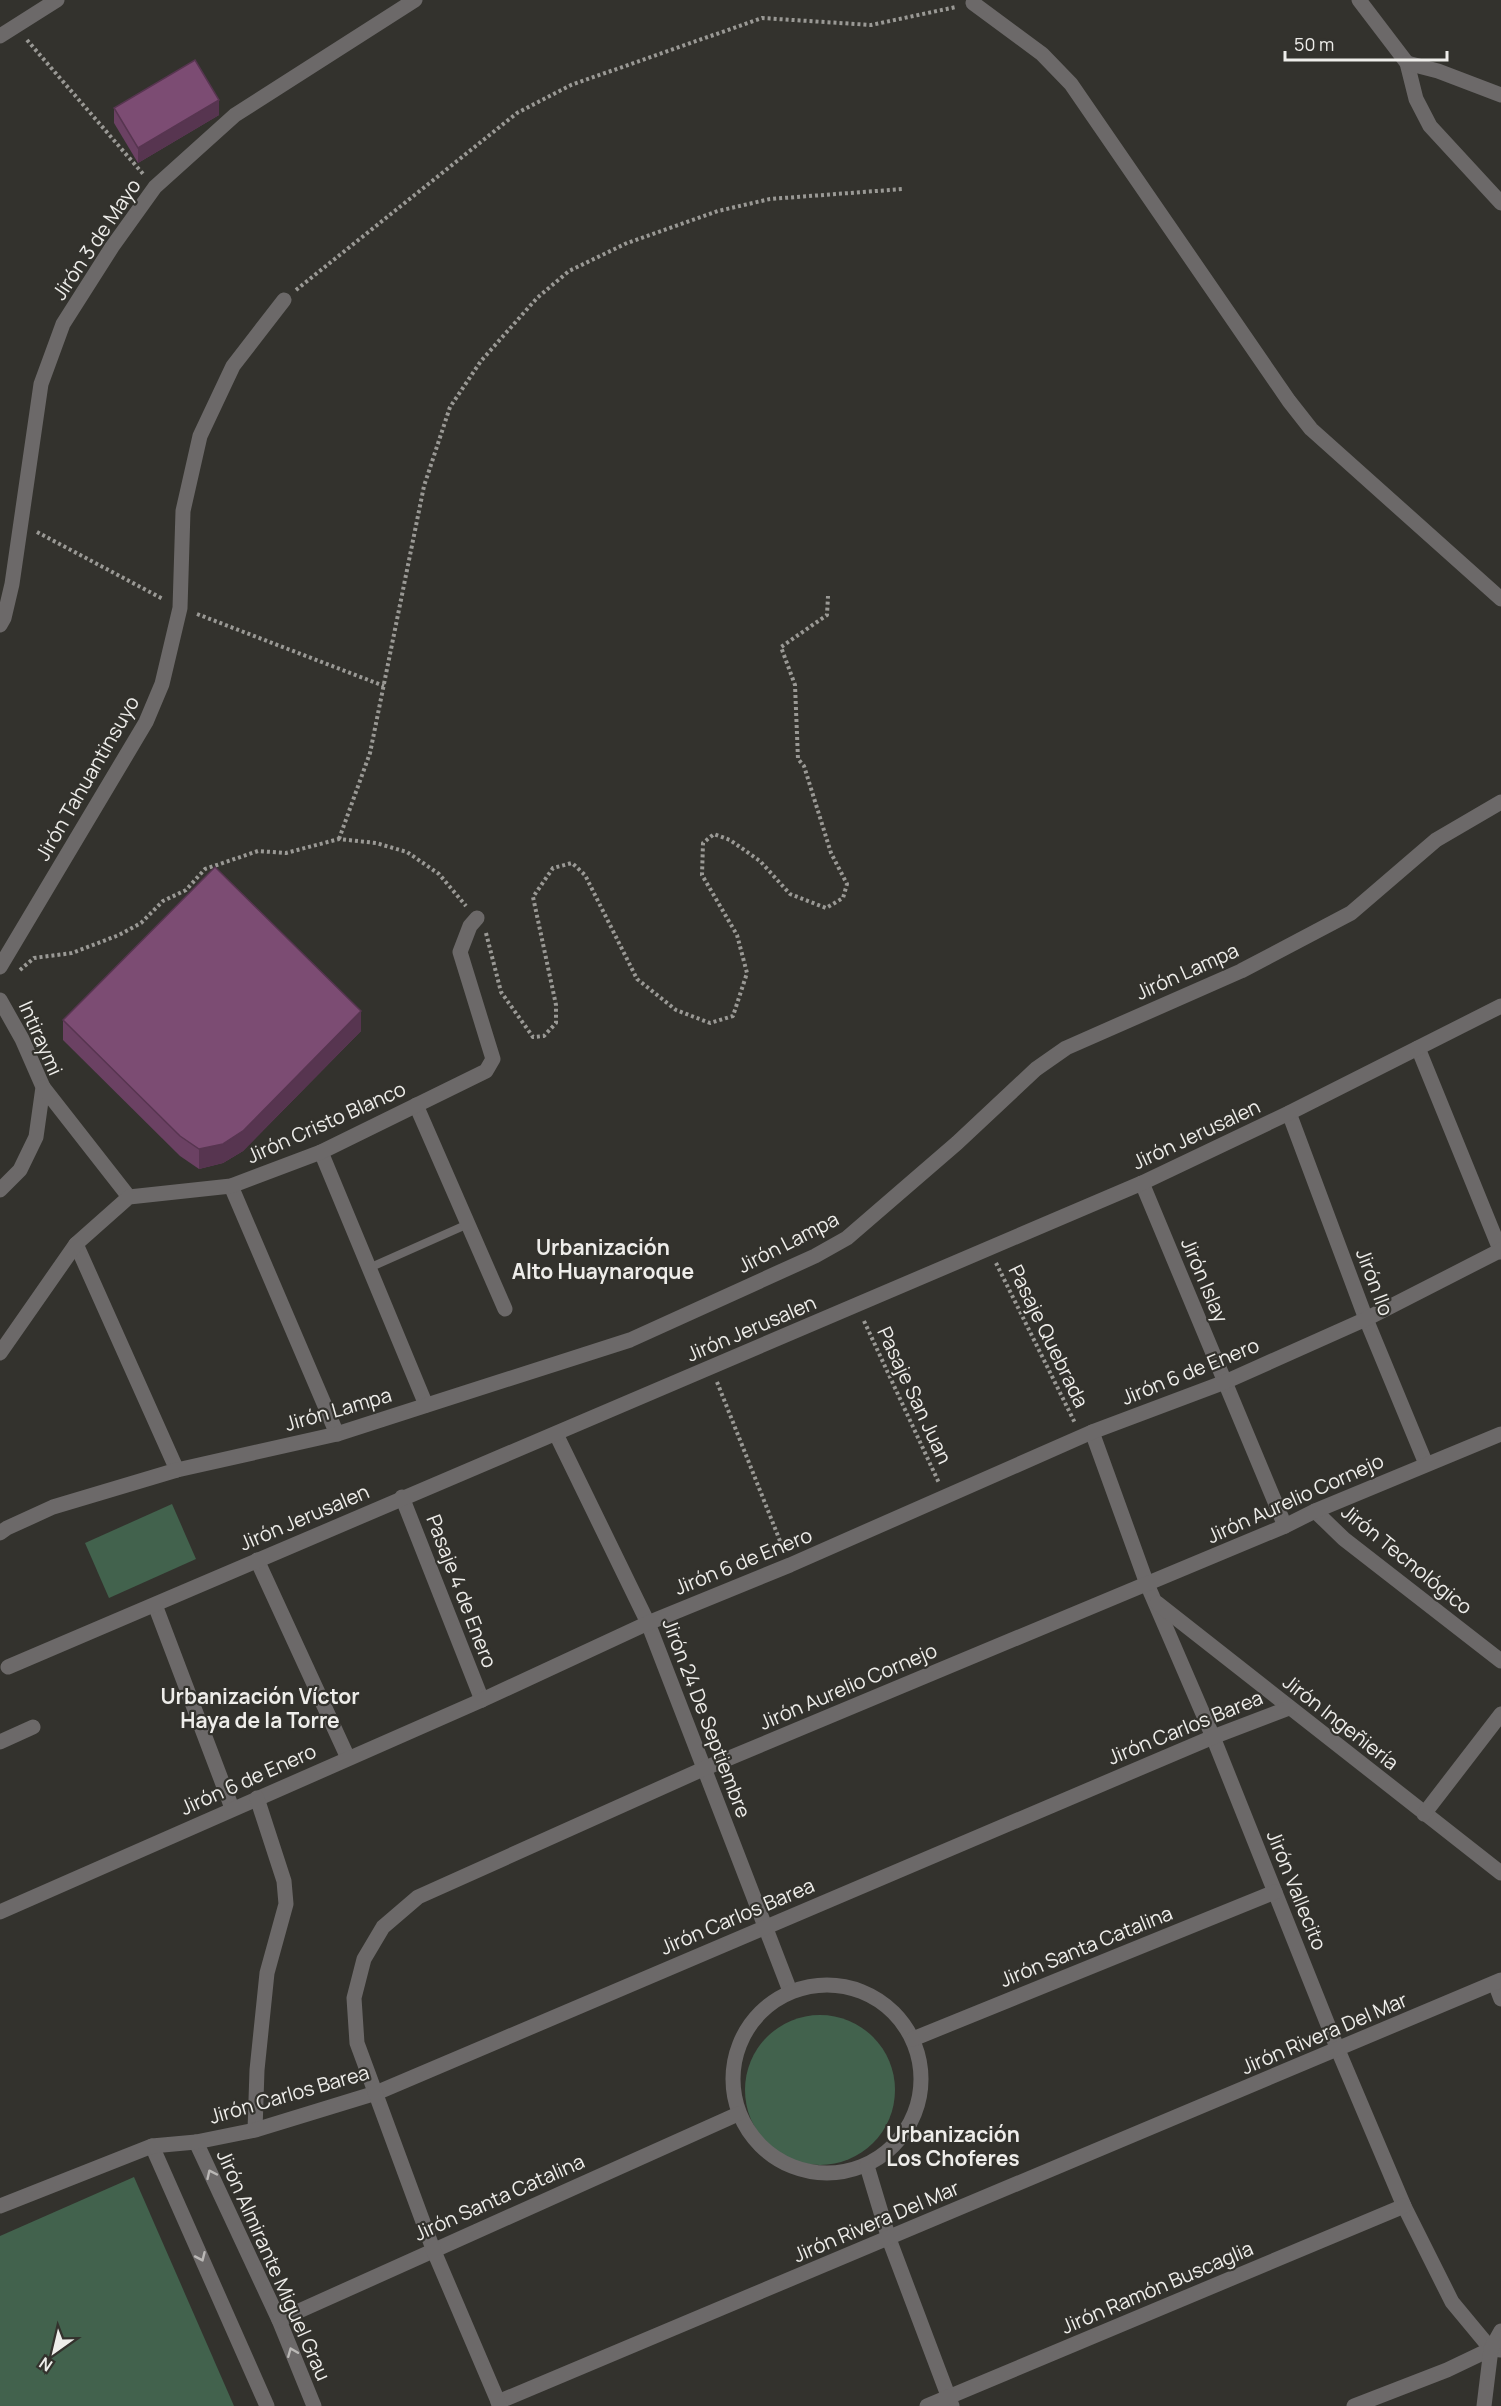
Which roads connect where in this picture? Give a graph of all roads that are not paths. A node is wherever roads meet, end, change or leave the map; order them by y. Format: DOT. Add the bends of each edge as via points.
graph roads {
  1 [pos="57,0"];
  2 [pos="415,0"];
  3 [pos="1359,0"];
  4 [pos="973,3"];
  5 [pos="0,36"];
  6 [pos="1407,63"];
  7 [pos="1501,95"];
  8 [pos="1501,203"];
  9 [pos="284,300"];
  10 [pos="1501,599"];
  11 [pos="0,625"];
  12 [pos="1501,802"];
  13 [pos="477,918"];
  14 [pos="0,967"];
  15 [pos="0,1000"];
  16 [pos="1501,1006"];
  17 [pos="1418,1048"];
  18 [pos="43,1087"];
  19 [pos="416,1105"];
  20 [pos="1289,1113"];
  21 [pos="321,1152"];
  22 [pos="1142,1183"];
  23 [pos="231,1186"];
  24 [pos="0,1190"];
  25 [pos="129,1197"];
  26 [pos="468,1224"];
  27 [pos="76,1244"];
  28 [pos="1501,1251"];
  29 [pos="369,1268"];
  30 [pos="505,1309"];
  31 [pos="1366,1319"];
  32 [pos="0,1353"];
  33 [pos="1225,1382"];
  34 [pos="426,1405"];
  35 [pos="337,1434"];
  36 [pos="556,1434"];
  37 [pos="1087,1434"];
  38 [pos="1501,1434"];
  39 [pos="1426,1464"];
  40 [pos="177,1470"];
  41 [pos="402,1497"];
  42 [pos="1315,1511"];
  43 [pos="1285,1526"];
  44 [pos="0,1533"];
  45 [pos="257,1560"];
  46 [pos="1147,1584"];
  47 [pos="1156,1602"];
  48 [pos="155,1605"];
  49 [pos="648,1623"];
  50 [pos="1501,1661"];
  51 [pos="8,1667"];
  52 [pos="482,1700"];
  53 [pos="1288,1708"];
  54 [pos="1501,1714"];
  55 [pos="33,1726"];
  56 [pos="1213,1737"];
  57 [pos="0,1742"];
  58 [pos="348,1758"];
  59 [pos="703,1769"];
  60 [pos="257,1798"];
  61 [pos="232,1808"];
  62 [pos="1424,1814"];
  63 [pos="1501,1873"];
  64 [pos="1275,1892"];
  65 [pos="0,1912"];
  66 [pos="765,1927"];
  67 [pos="1498,1982"];
  68 [pos="790,1991"];
  69 [pos="1501,1999"];
  70 [pos="913,2040"];
  71 [pos="1338,2050"];
  72 [pos="376,2093"];
  73 [pos="738,2114"];
  74 [pos="255,2130"];
  75 [pos="196,2142"];
  76 [pos="152,2146"];
  77 [pos="867,2166"];
  78 [pos="0,2206"];
  79 [pos="1404,2206"];
  80 [pos="889,2239"];
  81 [pos="433,2249"];
  82 [pos="279,2320"];
  83 [pos="1501,2331"];
  84 [pos="1496,2349"];
  85 [pos="950,2401"];
  86 [pos="499,2404"];
  87 [pos="267,2406"];
  88 [pos="314,2406"];
  89 [pos="927,2406"];
  90 [pos="1354,2406"];
  91 [pos="1484,2406"];
  1 -- 5 [label="street"];
  2 -- 11 [label="street, Jirón 3 de Mayo" via="235,115 155,187 112,247 63,324 40,384 12,585"];
  3 -- 6 [label="street"];
  4 -- 10 [label="street" via="1042,54 1071,84 1311,429"];
  6 -- 7 [label="street"];
  6 -- 8 [label="street" via="1416,99 1430,126"];
  9 -- 14 [label="street, Jirón Tahuantinsuyo" via="233,366 200,436 183,511 180,608 162,684 146,722"];
  12 -- 34 [label="street, Jirón Lampa" via="1436,840 1351,913 1241,971 1066,1048 1036,1070 847,1238 815,1256 630,1340"];
  13 -- 19 [label="street, Jirón Cristo Blanco" via="460,952 493,1059 486,1071"];
  15 -- 18 [label="street, Intiraymi"];
  16 -- 17 [label="street, Jirón Jerusalen"];
  17 -- 20 [label="street, Jirón Jerusalen"];
  17 -- 28 [label="street"];
  18 -- 24 [label="street, Intiraymi" via="36,1137 20,1170"];
  18 -- 25 [label="street"];
  19 -- 21 [label="street, Jirón Cristo Blanco"];
  19 -- 26 [label="street"];
  20 -- 22 [label="street, Jirón Jerusalen"];
  20 -- 31 [label="street, Jirón Ilo"];
  21 -- 23 [label="street, Jirón Cristo Blanco"];
  21 -- 29 [label="street"];
  22 -- 33 [label="street, Jirón Islay"];
  22 -- 36 [label="street, Jirón Jerusalen"];
  23 -- 25 [label="street, Jirón Cristo Blanco"];
  23 -- 35 [label="street"];
  25 -- 27 [label="street"];
  26 -- 29 [label="lane"];
  26 -- 30 [label="street"];
  27 -- 32 [label="street"];
  27 -- 40 [label="street"];
  28 -- 31 [label="street, Jirón 6 de Enero"];
  29 -- 34 [label="street"];
  31 -- 33 [label="street, Jirón 6 de Enero"];
  31 -- 39 [label="street, Jirón Ilo"];
  33 -- 37 [label="street, Jirón 6 de Enero"];
  33 -- 43 [label="street, Jirón Islay"];
  34 -- 35 [label="street, Jirón Lampa"];
  35 -- 40 [label="street, Jirón Lampa"];
  36 -- 41 [label="street, Jirón Jerusalen"];
  36 -- 49 [label="street, Jirón 24 De Septiembre"];
  37 -- 46 [label="street, Jirón Vallecito"];
  37 -- 49 [label="street, Jirón 6 de Enero"];
  38 -- 39 [label="street, Jirón Aurelio Cornejo"];
  39 -- 42 [label="street, Jirón Aurelio Cornejo"];
  40 -- 44 [label="street, Jirón Lampa" via="53,1507"];
  41 -- 45 [label="street, Jirón Jerusalen"];
  41 -- 52 [label="street, Pasaje 4 de Enero"];
  42 -- 43 [label="street, Jirón Aurelio Cornejo"];
  42 -- 50 [label="street, Jirón Tecnológico" via="1344,1539"];
  43 -- 46 [label="street, Jirón Aurelio Cornejo"];
  45 -- 48 [label="street, Jirón Jerusalen"];
  45 -- 58 [label="street"];
  46 -- 47 [label="street, Jirón Vallecito"];
  46 -- 59 [label="street, Jirón Aurelio Cornejo"];
  47 -- 53 [label="street, Jirón Ingeñiería"];
  47 -- 56 [label="street, Jirón Vallecito"];
  48 -- 51 [label="street, Jirón Jerusalen"];
  48 -- 61 [label="street"];
  49 -- 52 [label="street, Jirón 6 de Enero"];
  49 -- 59 [label="street, Jirón 24 De Septiembre"];
  52 -- 58 [label="street, Jirón 6 de Enero"];
  53 -- 56 [label="street, Jirón Carlos Barea"];
  53 -- 62 [label="street, Jirón Ingeñiería"];
  54 -- 62 [label="street"];
  55 -- 57 [label="street"];
  56 -- 64 [label="street, Jirón Vallecito"];
  56 -- 66 [label="street, Jirón Carlos Barea"];
  58 -- 60 [label="street, Jirón 6 de Enero"];
  59 -- 66 [label="street, Jirón 24 De Septiembre"];
  59 -- 72 [label="street, Jirón Aurelio Cornejo" via="418,1897 383,1927 364,1959 354,1998 357,2043"];
  60 -- 61 [label="street, Jirón 6 de Enero"];
  60 -- 74 [label="street" via="284,1881 286,1904 267,1973 256,2070"];
  61 -- 65 [label="street, Jirón 6 de Enero"];
  62 -- 63 [label="street, Jirón Ingeñiería"];
  64 -- 70 [label="street, Jirón Santa Catalina"];
  64 -- 71 [label="street, Jirón Vallecito"];
  66 -- 68 [label="street, Jirón 24 De Septiembre"];
  66 -- 72 [label="street, Jirón Carlos Barea"];
  67 -- 69 [label="street"];
  67 -- 71 [label="street, Jirón Rivera Del Mar"];
  68 -- 70 [label="street" via="826,1984 861,1991 892,2010"];
  68 -- 73 [label="street" via="759,2011 739,2042 731,2078"];
  70 -- 77 [label="street" via="922,2076 916,2112 897,2144"];
  71 -- 79 [label="street, Jirón Vallecito"];
  71 -- 80 [label="street, Jirón Rivera Del Mar"];
  72 -- 74 [label="street, Jirón Carlos Barea"];
  72 -- 81 [label="street, Jirón Aurelio Cornejo"];
  73 -- 77 [label="street" via="754,2141 778,2161 806,2172 837,2174"];
  73 -- 81 [label="street, Jirón Santa Catalina"];
  74 -- 75 [label="street, Jirón Carlos Barea"];
  75 -- 76 [label="street, Jirón Carlos Barea"];
  82 -- 75 [label="street, Jirón Almirante Miguel Grau, one-way"];
  76 -- 78 [label="street, Jirón Carlos Barea"];
  76 -- 87 [label="street, one-way"];
  77 -- 80 [label="street"];
  79 -- 84 [label="street, Jirón Vallecito" via="1452,2302"];
  79 -- 85 [label="street, Jirón Ramón Buscaglia"];
  80 -- 85 [label="street"];
  80 -- 86 [label="street, Jirón Rivera Del Mar"];
  81 -- 82 [label="street, Jirón Santa Catalina"];
  81 -- 86 [label="street, Jirón Aurelio Cornejo"];
  88 -- 82 [label="street, Jirón Almirante Miguel Grau, one-way"];
  83 -- 84 [label="street"];
  84 -- 90 [label="street"];
  84 -- 91 [label="street"];
  85 -- 89 [label="street, Jirón Ramón Buscaglia"];
}
